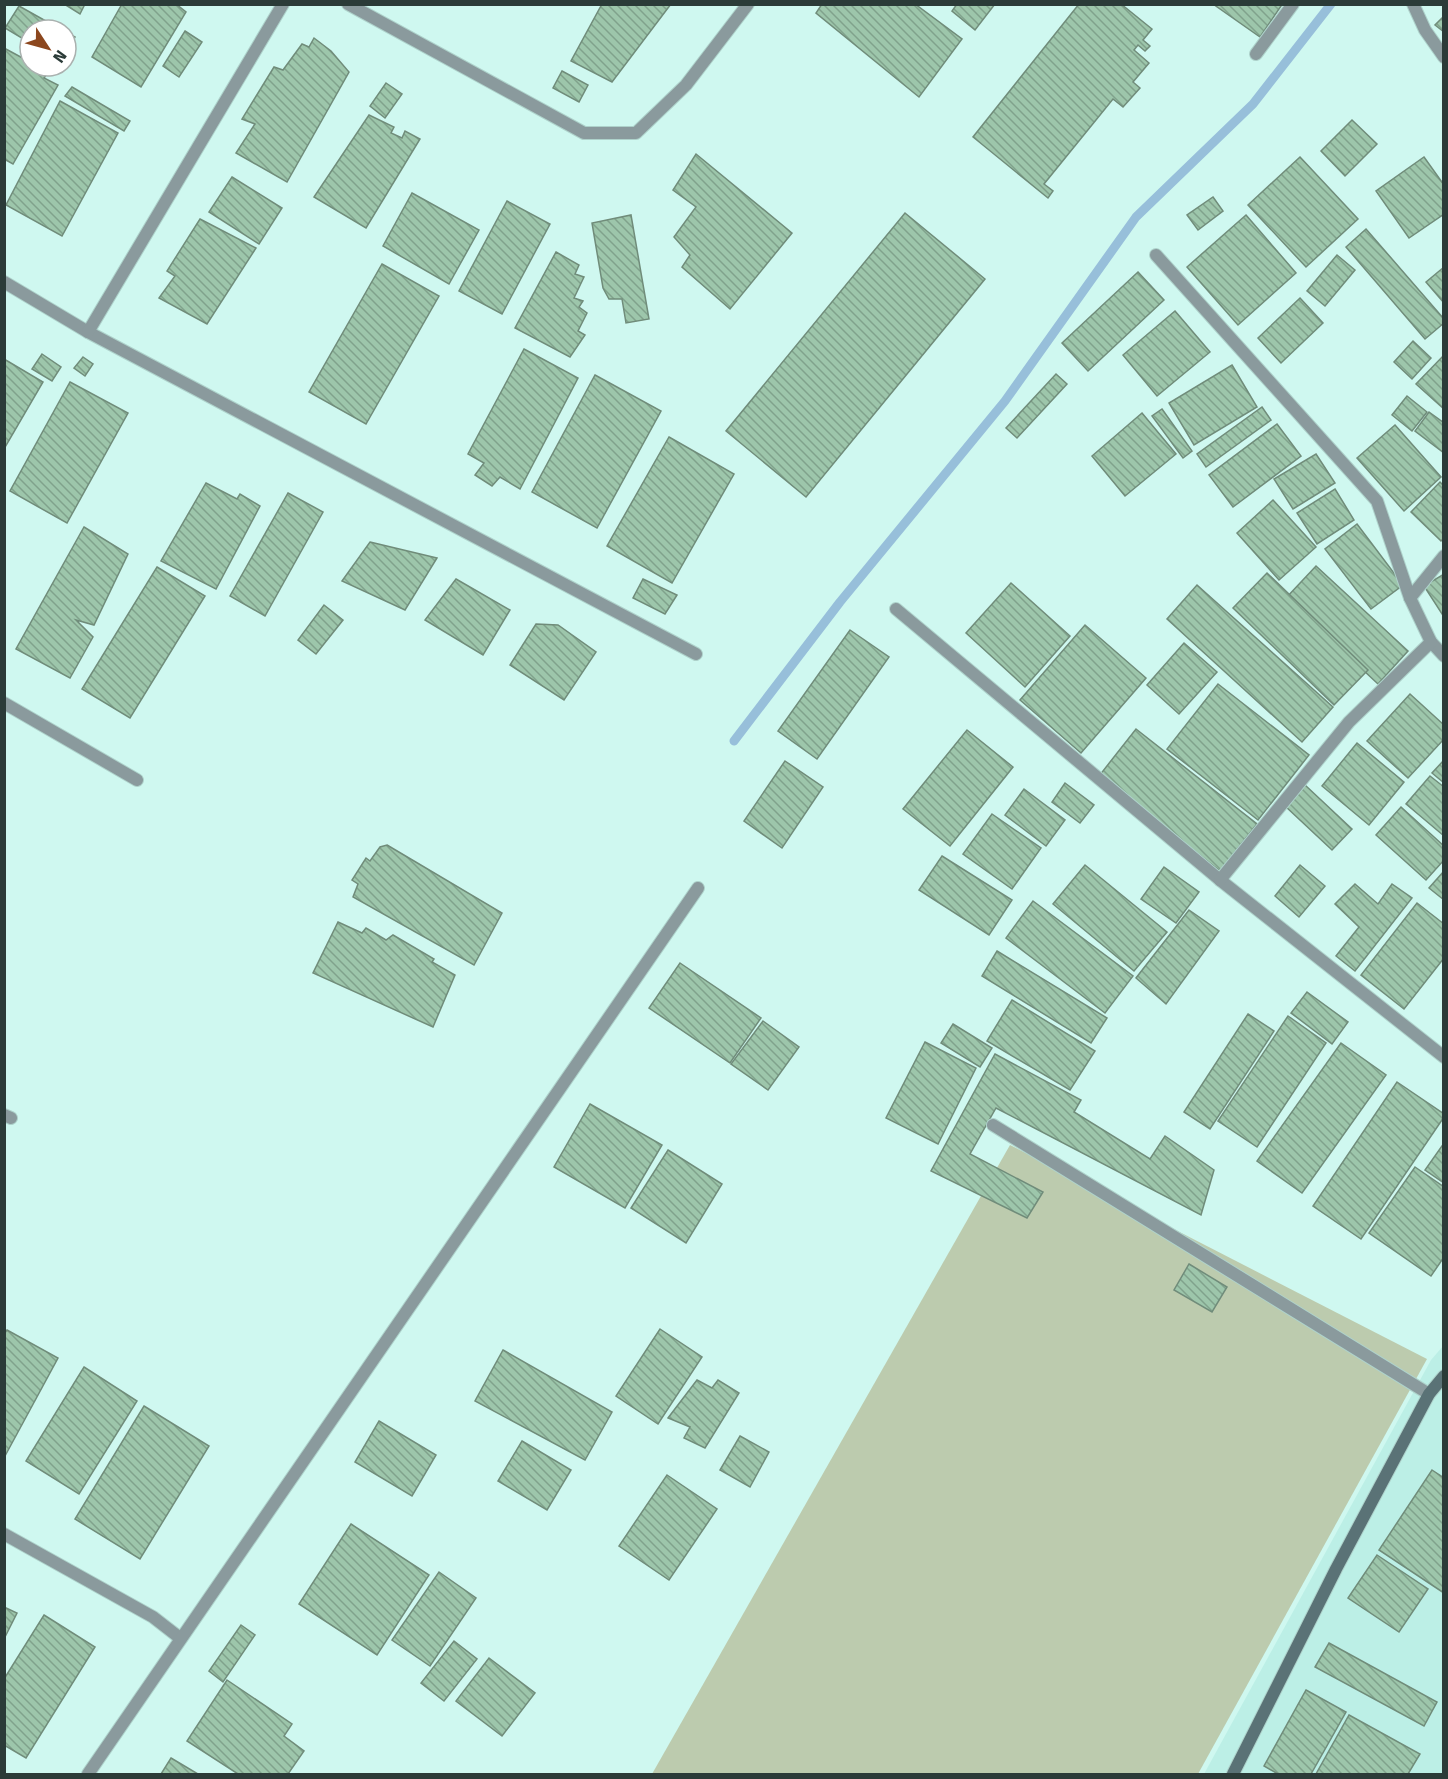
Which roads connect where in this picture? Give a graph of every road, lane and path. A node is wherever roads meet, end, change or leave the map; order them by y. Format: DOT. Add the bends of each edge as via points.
graph roads {
  1 [pos="283,4"];
  2 [pos="348,4"];
  3 [pos="748,4"];
  4 [pos="1293,4"];
  5 [pos="1413,4"];
  6 [pos="1257,54"];
  7 [pos="1443,57"];
  8 [pos="1156,255"];
  9 [pos="4,282"];
  10 [pos="88,332"];
  11 [pos="1443,556"];
  12 [pos="1410,598"];
  13 [pos="896,609"];
  14 [pos="1431,642"];
  15 [pos="696,654"];
  16 [pos="1443,656"];
  17 [pos="4,702"];
  18 [pos="138,780"];
  19 [pos="1220,880"];
  20 [pos="698,888"];
  21 [pos="1443,1057"];
  22 [pos="993,1125"];
  23 [pos="1443,1376"];
  24 [pos="1429,1394"];
  25 [pos="4,1534"];
  26 [pos="180,1638"];
  27 [pos="88,1774"];
  28 [pos="1233,1774"];
  1 -- 10 [label="street"];
  2 -- 3 [label="street" via="584,133 610,135 636,133 686,86"];
  4 -- 6 [label="street"];
  5 -- 7 [label="street"];
  8 -- 12 [label="street" via="1377,501"];
  9 -- 10 [label="street"];
  10 -- 15 [label="street"];
  11 -- 12 [label="street"];
  12 -- 14 [label="street"];
  13 -- 19 [label="street"];
  14 -- 16 [label="street"];
  14 -- 19 [label="street" via="1348,722"];
  17 -- 18 [label="street"];
  19 -- 21 [label="street"];
  20 -- 26 [label="street"];
  22 -- 24 [label="street"];
  23 -- 24 [label="main road"];
  24 -- 28 [label="main road"];
  25 -- 26 [label="street" via="153,1617"];
  26 -- 27 [label="street"];
}
